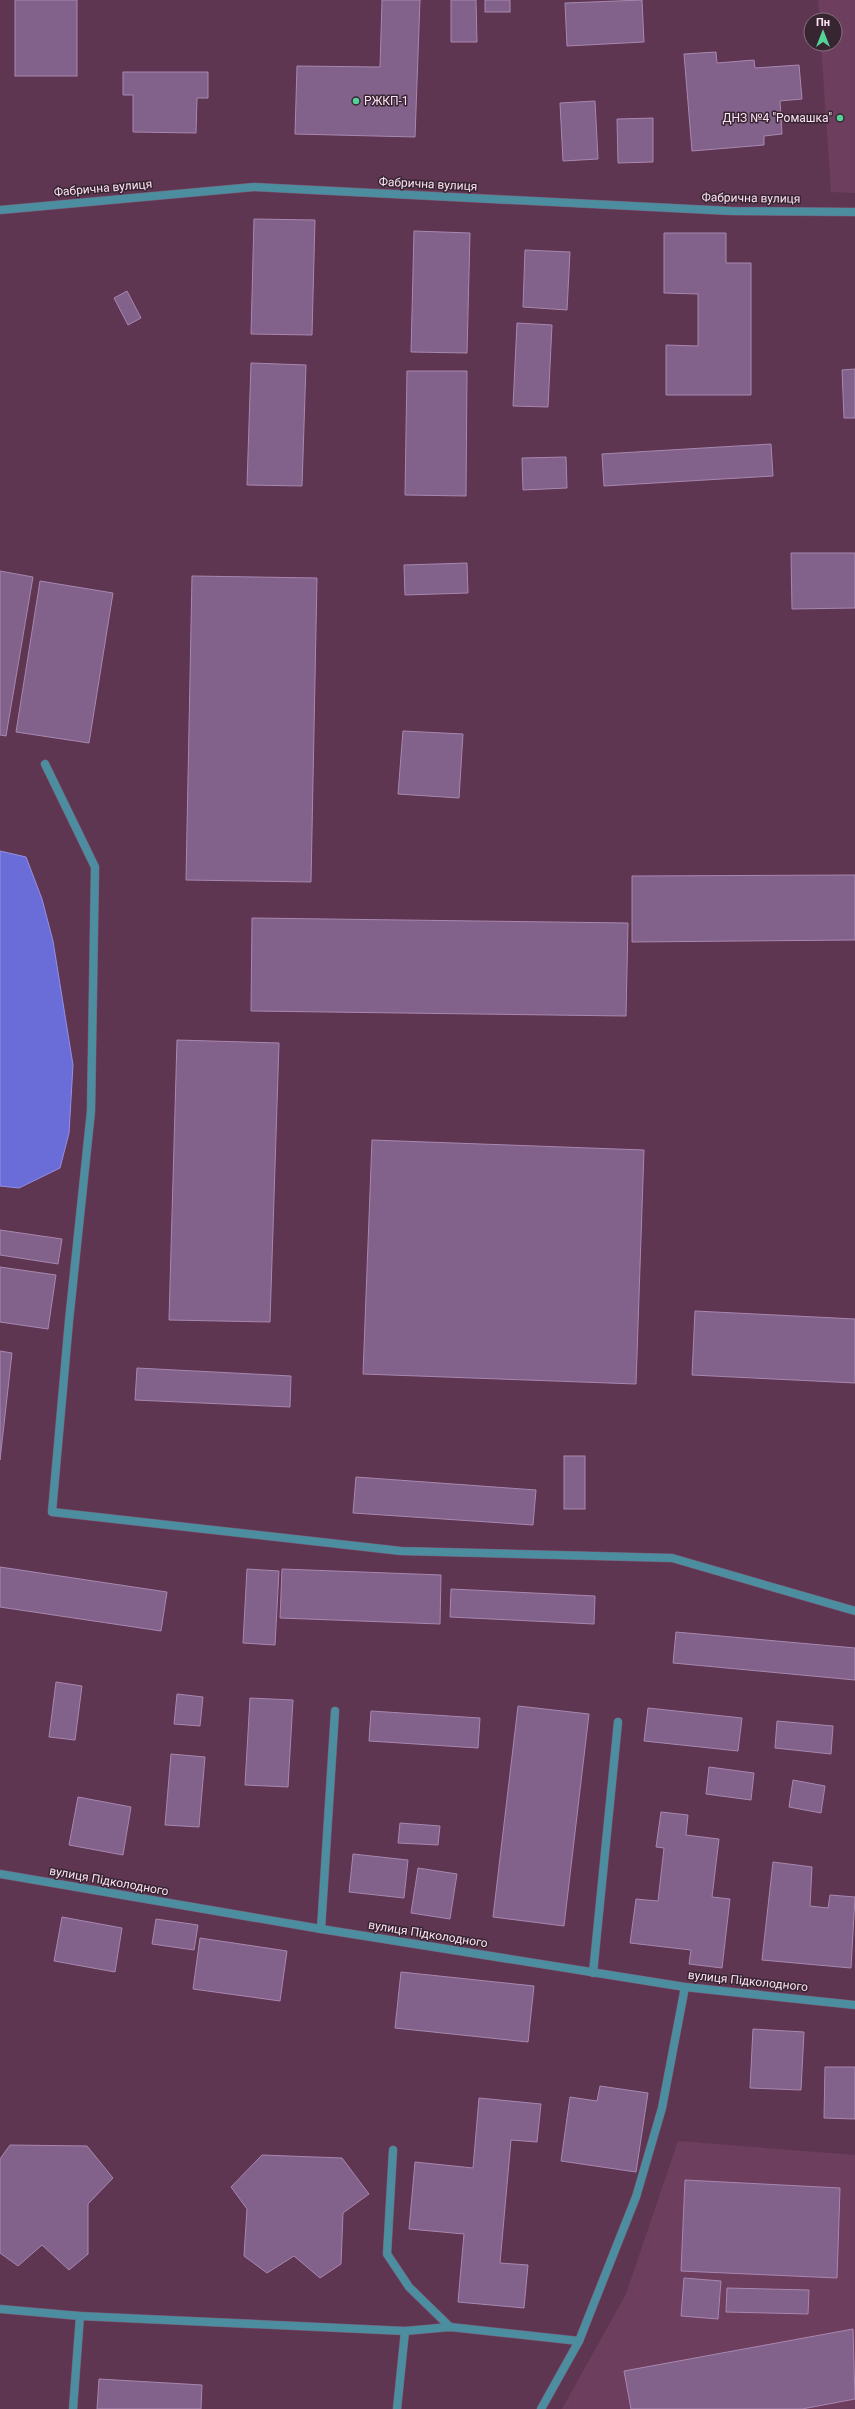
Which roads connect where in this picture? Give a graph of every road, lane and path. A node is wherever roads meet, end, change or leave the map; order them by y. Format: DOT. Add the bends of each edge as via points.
graph roads {
  1 [pos="0,210"];
  2 [pos="855,212"];
  3 [pos="45,764"];
  4 [pos="855,1611"];
  5 [pos="335,1711"];
  6 [pos="618,1722"];
  7 [pos="0,1874"];
  8 [pos="321,1929"];
  9 [pos="593,1972"];
  10 [pos="686,1987"];
  11 [pos="855,2005"];
  12 [pos="393,2150"];
  13 [pos="0,2309"];
  14 [pos="80,2316"];
  15 [pos="450,2327"];
  16 [pos="405,2331"];
  17 [pos="579,2341"];
  18 [pos="73,2409"];
  19 [pos="397,2409"];
  20 [pos="541,2409"];
  1 -- 2 [label="street, Фабрична вулиця" via="254,187 731,211"];
  3 -- 4 [label="street" via="95,868 91,1111 52,1512 401,1551 672,1558"];
  5 -- 8 [label="street"];
  6 -- 9 [label="street"];
  7 -- 8 [label="street, вулиця Підколодного"];
  8 -- 9 [label="street, вулиця Підколодного"];
  9 -- 10 [label="street, вулиця Підколодного"];
  10 -- 11 [label="street, вулиця Підколодного"];
  10 -- 17 [label="street" via="662,2108 636,2197"];
  12 -- 15 [label="street" via="387,2254 409,2286"];
  13 -- 14 [label="street"];
  14 -- 16 [label="street"];
  14 -- 18 [label="street"];
  15 -- 16 [label="street"];
  15 -- 17 [label="street"];
  16 -- 19 [label="street"];
  17 -- 20 [label="street"];
}
